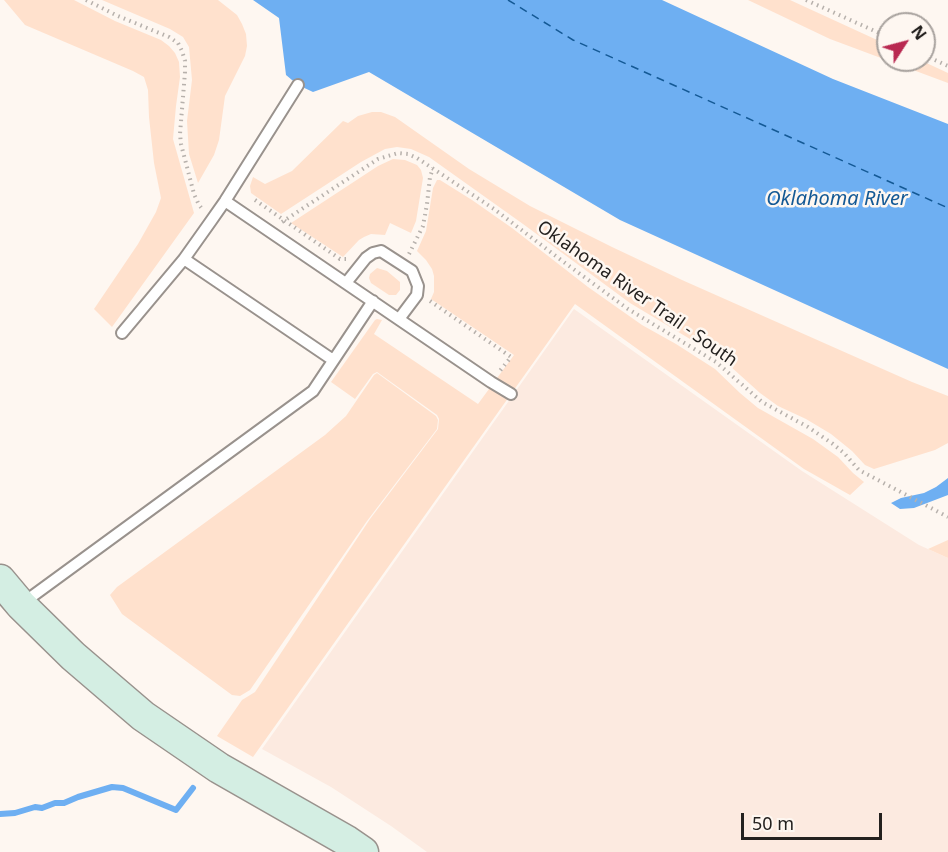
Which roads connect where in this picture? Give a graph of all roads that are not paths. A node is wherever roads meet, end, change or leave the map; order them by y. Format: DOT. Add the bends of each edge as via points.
graph roads {
  1 [pos="298,85"];
  2 [pos="225,201"];
  3 [pos="184,259"];
  4 [pos="346,283"];
  5 [pos="373,301"];
  6 [pos="399,319"];
  7 [pos="122,333"];
  8 [pos="333,360"];
  9 [pos="512,394"];
  10 [pos="0,580"];
  11 [pos="21,604"];
  12 [pos="363,852"];
  1 -- 2 [label="lane"];
  2 -- 3 [label="lane"];
  2 -- 4 [label="lane"];
  3 -- 7 [label="lane"];
  3 -- 8 [label="lane"];
  4 -- 5 [label="lane"];
  4 -- 6 [label="lane" via="373,253 381,251 402,264 412,271 418,286 417,295"];
  5 -- 6 [label="lane"];
  5 -- 8 [label="lane"];
  6 -- 9 [label="lane"];
  8 -- 11 [label="lane" via="313,391"];
  10 -- 11 [label="main road"];
  11 -- 12 [label="main road" via="73,656 143,716 219,768"];
}
